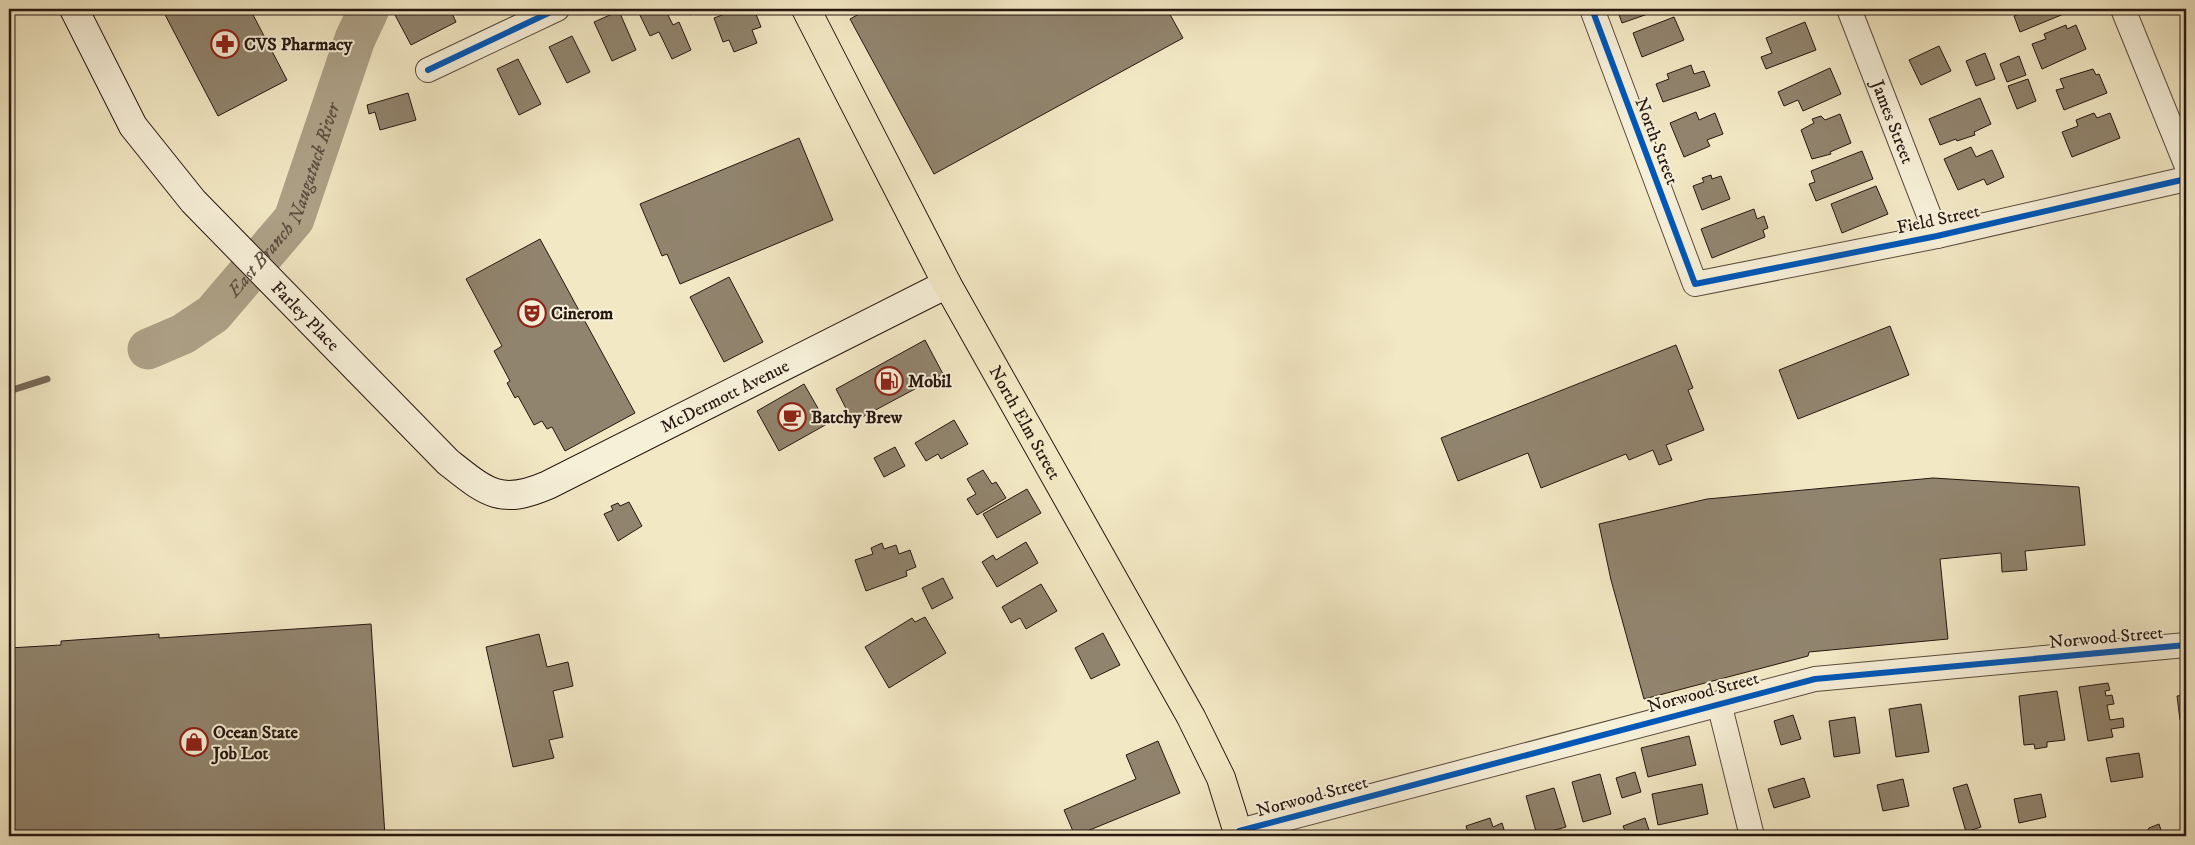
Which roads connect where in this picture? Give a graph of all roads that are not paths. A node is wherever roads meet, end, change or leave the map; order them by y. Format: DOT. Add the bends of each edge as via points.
graph roads {
  1 [pos="74,9"];
  2 [pos="557,9"];
  3 [pos="806,9"];
  4 [pos="1592,9"];
  5 [pos="1849,9"];
  6 [pos="2123,9"];
  7 [pos="428,70"];
  8 [pos="2186,164"];
  9 [pos="2186,180"];
  10 [pos="1937,236"];
  11 [pos="947,284"];
  12 [pos="1695,284"];
  13 [pos="500,495"];
  14 [pos="2186,645"];
  15 [pos="1719,703"];
  16 [pos="1239,834"];
  17 [pos="1752,836"];
  1 -- 13 [label="main road, Farley Place" via="133,126 194,201 448,462 472,482"];
  2 -- 7 [label="street"];
  3 -- 11 [label="main road, North Elm Street"];
  4 -- 12 [label="street, North Street"];
  5 -- 10 [label="street, James Street"];
  6 -- 8 [label="street"];
  9 -- 10 [label="street, Field Street"];
  10 -- 12 [label="street, Field Street"];
  11 -- 13 [label="main road, McDermott Avenue" via="548,485 522,495"];
  11 -- 16 [label="main road, North Elm Street" via="1191,717 1221,778"];
  14 -- 15 [label="street, Norwood Street" via="1814,679"];
  15 -- 16 [label="street, Norwood Street"];
  15 -- 17 [label="street"];
}
